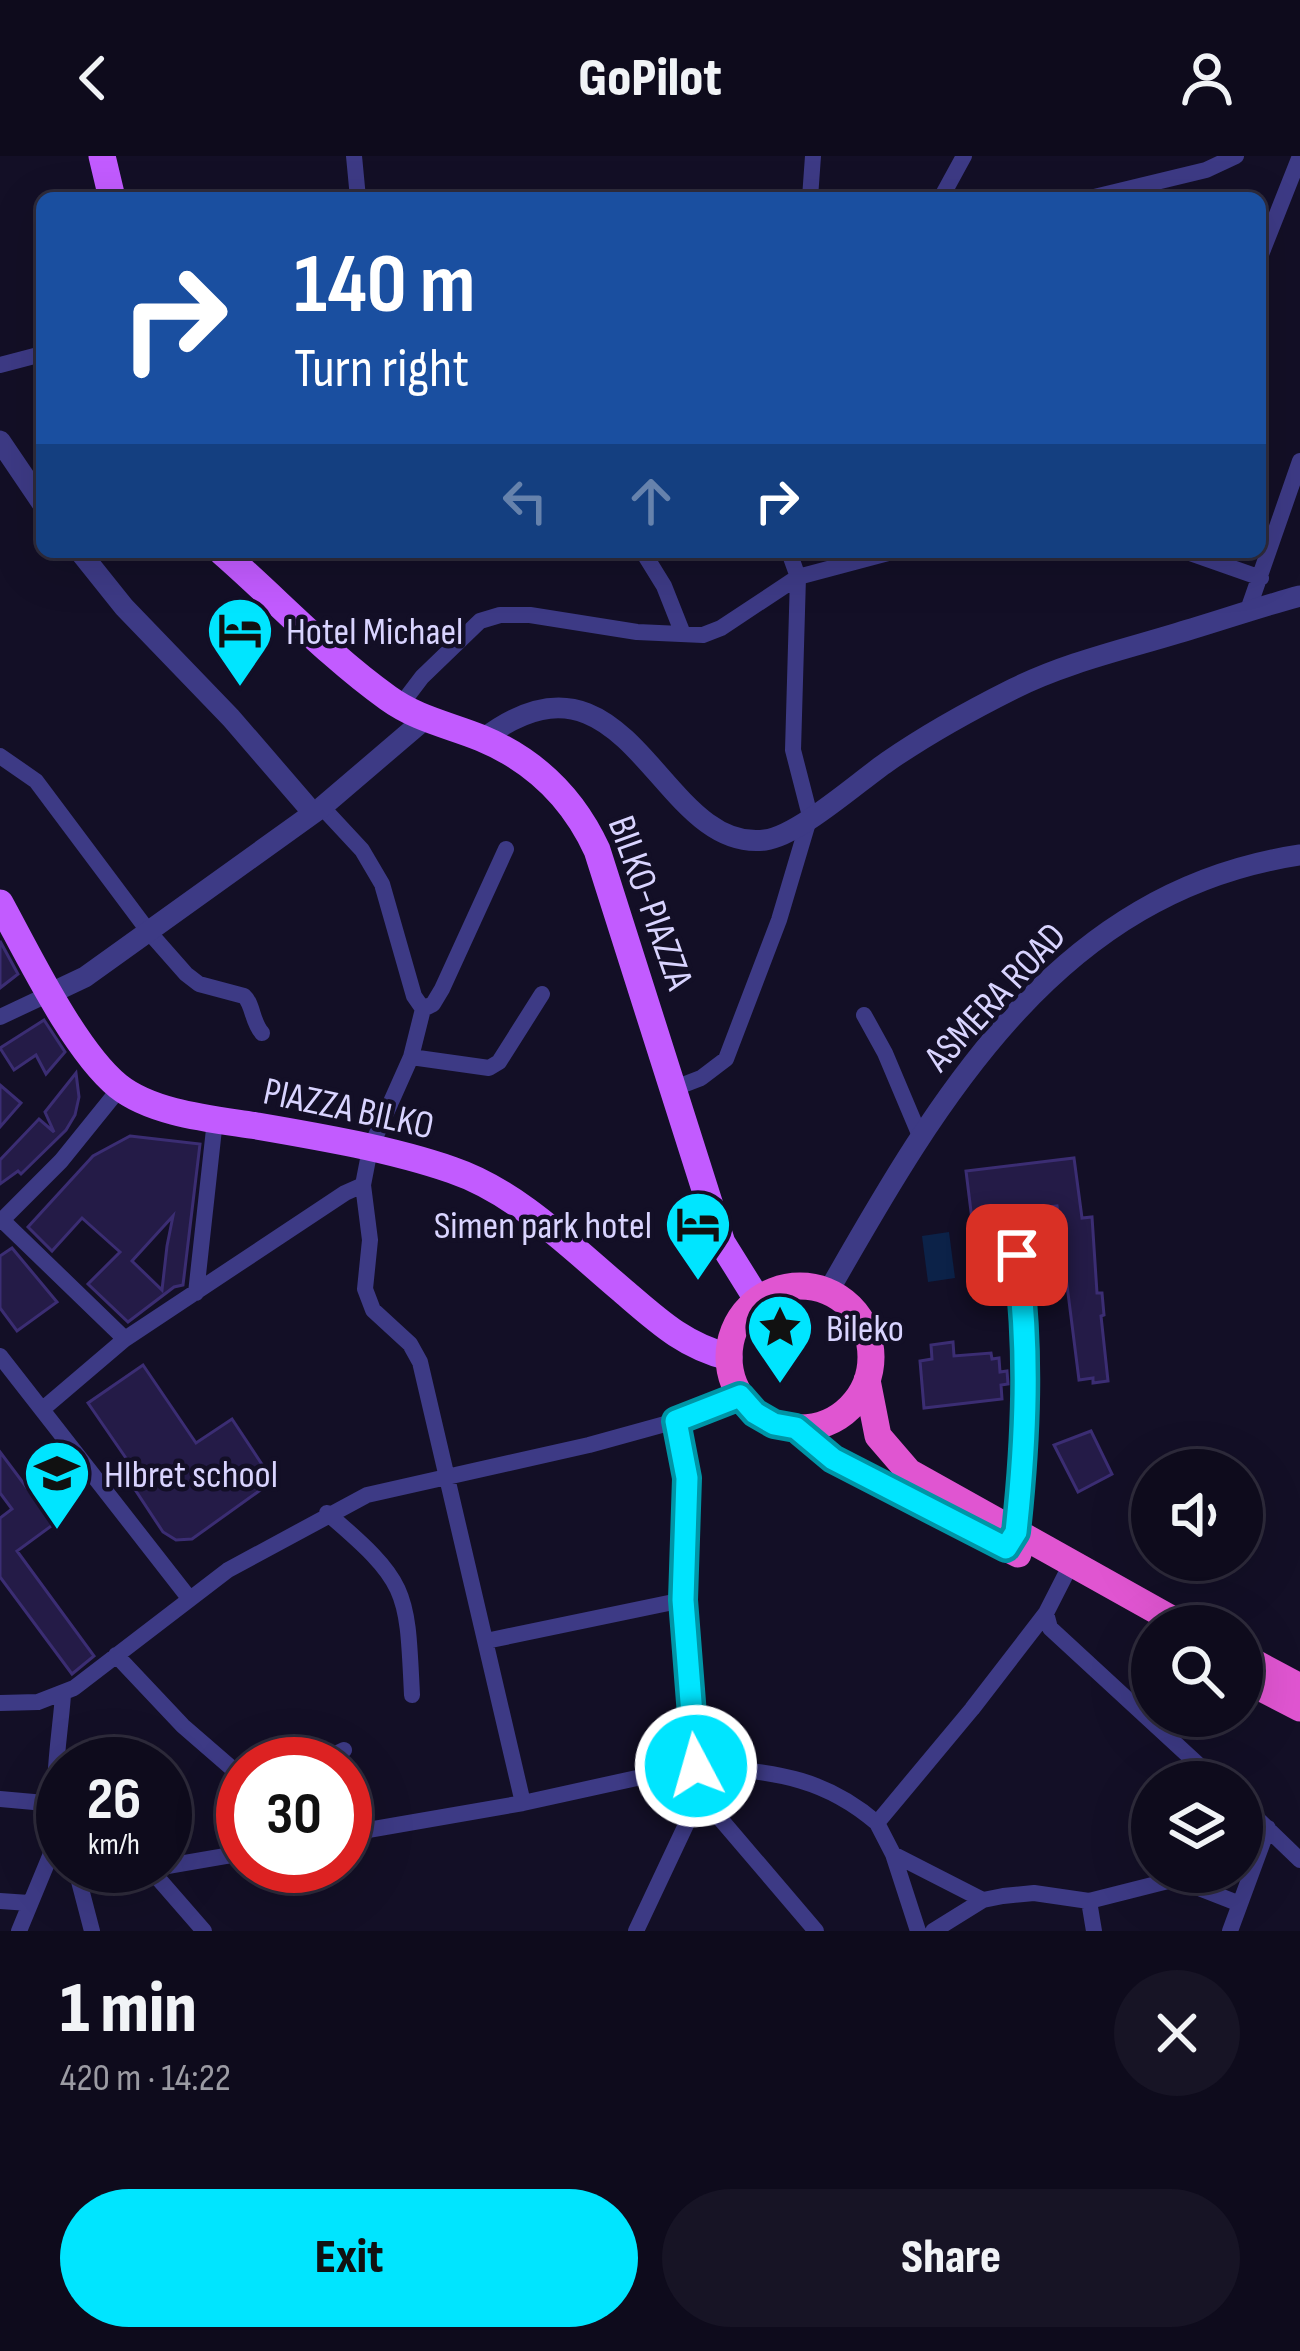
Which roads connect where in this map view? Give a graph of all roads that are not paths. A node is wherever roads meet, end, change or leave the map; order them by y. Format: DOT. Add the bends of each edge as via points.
graph roads {
  1 [pos="102,156"];
  2 [pos="355,156"];
  3 [pos="813,156"];
  4 [pos="964,156"];
  5 [pos="1236,156"];
  6 [pos="1300,156"];
  7 [pos="111,192"];
  8 [pos="358,192"];
  9 [pos="810,192"];
  10 [pos="944,192"];
  11 [pos="1115,192"];
  12 [pos="1266,242"];
  13 [pos="36,356"];
  14 [pos="0,365"];
  15 [pos="0,441"];
  16 [pos="1300,461"];
  17 [pos="36,494"];
  18 [pos="85,558"];
  19 [pos="229,558"];
  20 [pos="648,558"];
  21 [pos="791,558"];
  22 [pos="869,558"];
  23 [pos="1204,558"];
  24 [pos="798,577"];
  25 [pos="1261,578"];
  26 [pos="1300,596"];
  27 [pos="1248,610"];
  28 [pos="683,634"];
  29 [pos="412,713"];
  30 [pos="483,739"];
  31 [pos="0,756"];
  32 [pos="317,810"];
  33 [pos="809,816"];
  34 [pos="506,849"];
  35 [pos="1300,855"];
  36 [pos="0,903"];
  37 [pos="148,932"];
  38 [pos="50,994"];
  39 [pos="542,994"];
  40 [pos="423,1009"];
  41 [pos="864,1015"];
  42 [pos="0,1017"];
  43 [pos="262,1034"];
  44 [pos="411,1057"];
  45 [pos="120,1088"];
  46 [pos="675,1088"];
  47 [pos="215,1120"];
  48 [pos="920,1136"];
  49 [pos="370,1149"];
  50 [pos="364,1185"];
  51 [pos="1012,1220"];
  52 [pos="1,1221"];
  53 [pos="828,1292"];
  54 [pos="196,1293"];
  55 [pos="758,1299"];
  56 [pos="125,1340"];
  57 [pos="0,1356"];
  58 [pos="728,1357"];
  59 [pos="867,1380"];
  60 [pos="740,1396"];
  61 [pos="44,1408"];
  62 [pos="676,1421"];
  63 [pos="796,1428"];
  64 [pos="449,1477"];
  65 [pos="327,1513"];
  66 [pos="1011,1540"];
  67 [pos="1066,1572"];
  68 [pos="189,1598"];
  69 [pos="683,1600"];
  70 [pos="1138,1605"];
  71 [pos="1046,1612"];
  72 [pos="1131,1616"];
  73 [pos="486,1641"];
  74 [pos="116,1655"];
  75 [pos="1263,1667"];
  76 [pos="1300,1687"];
  77 [pos="1263,1689"];
  78 [pos="63,1694"];
  79 [pos="412,1695"];
  80 [pos="0,1703"];
  81 [pos="1300,1708"];
  82 [pos="60,1737"];
  83 [pos="216,1755"];
  84 [pos="1194,1761"];
  85 [pos="696,1766"];
  86 [pos="700,1795"];
  87 [pos="0,1799"];
  88 [pos="36,1802"];
  89 [pos="523,1803"];
  90 [pos="877,1823"];
  91 [pos="1263,1823"];
  92 [pos="1268,1828"];
  93 [pos="372,1829"];
  94 [pos="893,1854"];
  95 [pos="1300,1860"];
  96 [pos="36,1887"];
  97 [pos="82,1893"];
  98 [pos="171,1893"];
  99 [pos="0,1900"];
  100 [pos="983,1900"];
  101 [pos="1089,1901"];
  102 [pos="29,1903"];
  103 [pos="1240,1904"];
  104 [pos="19,1931"];
  105 [pos="92,1931"];
  106 [pos="204,1931"];
  107 [pos="636,1931"];
  108 [pos="817,1931"];
  109 [pos="918,1931"];
  110 [pos="933,1931"];
  111 [pos="1094,1931"];
  112 [pos="1230,1931"];
  1 -- 7 [label="main road"];
  2 -- 8 [label="street"];
  3 -- 9 [label="street"];
  4 -- 10 [label="street"];
  5 -- 11 [label="street"];
  6 -- 12 [label="street"];
  13 -- 14 [label="street"];
  15 -- 17 [label="street"];
  16 -- 25 [label="street"];
  18 -- 32 [label="street"];
  19 -- 29 [label="main road, BILKO-PIAZZA"];
  20 -- 28 [label="street"];
  21 -- 24 [label="street"];
  22 -- 24 [label="street"];
  23 -- 25 [label="street"];
  24 -- 28 [label="street" via="721,628"];
  24 -- 33 [label="street" via="793,750"];
  25 -- 27 [label="street"];
  26 -- 27 [label="street"];
  27 -- 33 [label="street" via="1014,689"];
  28 -- 29 [label="street" via="500,615 457,641"];
  29 -- 30 [label="main road, BILKO-PIAZZA"];
  29 -- 32 [label="street"];
  30 -- 33 [label="street" via="520,714 565,709 632,745 716,829 763,841"];
  30 -- 46 [label="main road, BILKO-PIAZZA" via="525,762 582,817"];
  31 -- 37 [label="street" via="35,781"];
  32 -- 37 [label="street"];
  32 -- 40 [label="street" via="362,850 382,884"];
  33 -- 46 [label="street" via="726,1059"];
  34 -- 40 [label="street" via="442,989"];
  35 -- 48 [label="street, ASMERA ROAD" via="1194,884 1132,913 1075,953"];
  36 -- 38 [label="main road, PIAZZA BILKO"];
  37 -- 38 [label="street"];
  37 -- 43 [label="street" via="192,980 248,1000"];
  38 -- 42 [label="street"];
  38 -- 45 [label="main road, PIAZZA BILKO"];
  39 -- 44 [label="street" via="494,1066"];
  40 -- 44 [label="street"];
  41 -- 48 [label="street"];
  44 -- 49 [label="street"];
  45 -- 47 [label="main road, PIAZZA BILKO"];
  45 -- 52 [label="street"];
  46 -- 55 [label="main road, BILKO-PIAZZA" via="722,1243"];
  47 -- 49 [label="main road, PIAZZA BILKO"];
  47 -- 54 [label="street"];
  48 -- 53 [label="street, ASMERA ROAD"];
  49 -- 50 [label="street"];
  49 -- 58 [label="main road, PIAZZA BILKO" via="454,1170 501,1193 671,1333"];
  50 -- 54 [label="street"];
  50 -- 64 [label="street" via="365,1289 420,1362"];
  51 -- 66 [label="lane" via="1027,1324"];
  52 -- 56 [label="street"];
  53 -- 55 [label="highway" via="787,1287"];
  53 -- 59 [label="highway" via="846,1303 868,1338"];
  54 -- 56 [label="street"];
  55 -- 58 [label="highway" via="738,1321"];
  56 -- 61 [label="street"];
  57 -- 61 [label="street"];
  58 -- 60 [label="highway"];
  59 -- 63 [label="highway" via="839,1416"];
  59 -- 66 [label="highway" via="878,1436 893,1457"];
  60 -- 62 [label="street"];
  60 -- 63 [label="highway" via="774,1424"];
  61 -- 68 [label="street"];
  62 -- 64 [label="street"];
  62 -- 69 [label="street" via="687,1478"];
  63 -- 66 [label="highway" via="833,1459"];
  64 -- 65 [label="street"];
  64 -- 73 [label="street"];
  65 -- 68 [label="street"];
  65 -- 79 [label="street" via="367,1547 406,1602"];
  66 -- 67 [label="highway"];
  67 -- 70 [label="highway"];
  67 -- 71 [label="street"];
  67 -- 72 [label="highway"];
  68 -- 74 [label="street"];
  69 -- 73 [label="street"];
  69 -- 85 [label="street"];
  71 -- 84 [label="street" via="1061,1641"];
  71 -- 90 [label="street"];
  73 -- 89 [label="street"];
  74 -- 78 [label="street"];
  74 -- 83 [label="street"];
  75 -- 76 [label="highway"];
  77 -- 81 [label="highway"];
  78 -- 80 [label="street"];
  78 -- 82 [label="street"];
  85 -- 86 [label="street"];
  85 -- 89 [label="street"];
  85 -- 90 [label="street" via="804,1779"];
  86 -- 107 [label="street"];
  86 -- 108 [label="street"];
  87 -- 88 [label="street"];
  89 -- 93 [label="street"];
  90 -- 94 [label="street"];
  91 -- 92 [label="street"];
  92 -- 95 [label="street"];
  92 -- 103 [label="street"];
  94 -- 100 [label="street"];
  94 -- 109 [label="street"];
  96 -- 102 [label="street"];
  97 -- 105 [label="street"];
  98 -- 106 [label="street"];
  99 -- 102 [label="street"];
  100 -- 101 [label="street" via="1034,1893"];
  100 -- 110 [label="street"];
  101 -- 103 [label="street" via="1177,1879"];
  101 -- 111 [label="street"];
  102 -- 104 [label="street"];
  103 -- 112 [label="street"];
}
